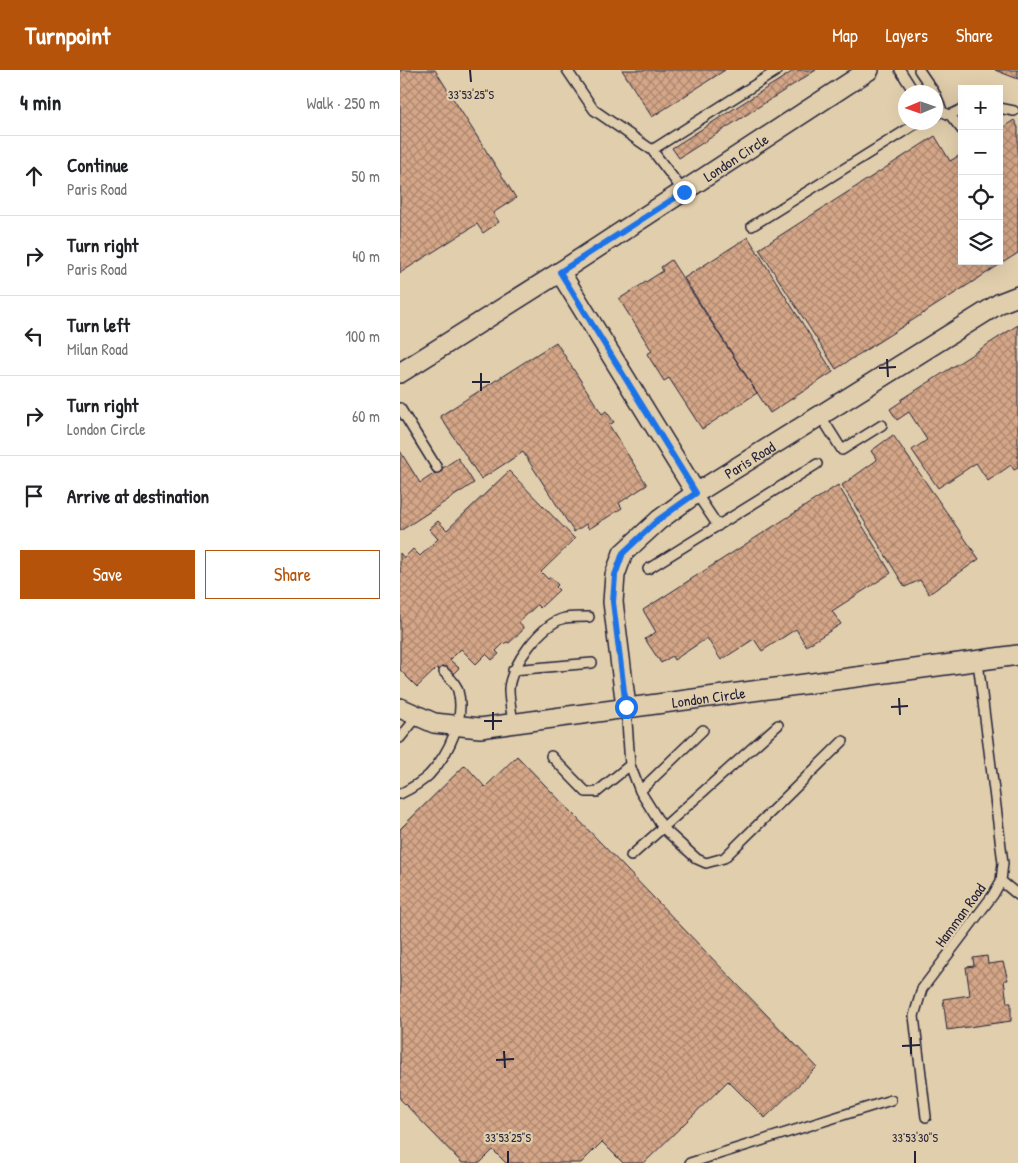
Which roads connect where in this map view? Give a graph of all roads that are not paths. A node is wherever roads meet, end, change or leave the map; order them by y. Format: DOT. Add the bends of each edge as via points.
graph roads {
  1 [pos="566,70"];
  2 [pos="778,70"];
  3 [pos="869,70"];
  4 [pos="900,70"];
  5 [pos="919,70"];
  6 [pos="910,85"];
  7 [pos="929,85"];
  8 [pos="1003,109"];
  9 [pos="958,111"];
  10 [pos="1014,111"];
  11 [pos="943,114"];
  12 [pos="950,115"];
  13 [pos="958,125"];
  14 [pos="907,130"];
  15 [pos="652,150"];
  16 [pos="684,192"];
  17 [pos="752,226"];
  18 [pos="560,272"];
  19 [pos="1018,296"];
  20 [pos="400,373"];
  21 [pos="401,413"];
  22 [pos="820,415"];
  23 [pos="882,425"];
  24 [pos="817,464"];
  25 [pos="437,468"];
  26 [pos="696,493"];
  27 [pos="718,526"];
  28 [pos="648,568"];
  29 [pos="589,617"];
  30 [pos="1018,656"];
  31 [pos="978,662"];
  32 [pos="592,663"];
  33 [pos="513,670"];
  34 [pos="444,672"];
  35 [pos="626,707"];
  36 [pos="400,708"];
  37 [pos="417,717"];
  38 [pos="513,724"];
  39 [pos="778,726"];
  40 [pos="457,727"];
  41 [pos="703,730"];
  42 [pos="400,738"];
  43 [pos="842,740"];
  44 [pos="551,756"];
  45 [pos="630,765"];
  46 [pos="640,791"];
  47 [pos="400,794"];
  48 [pos="663,828"];
  49 [pos="631,856"];
  50 [pos="1001,881"];
  51 [pos="1018,895"];
  52 [pos="890,1100"];
  53 [pos="926,1117"];
  54 [pos="690,1163"];
  1 -- 15 [label="lane" via="594,110"];
  2 -- 15 [label="lane"];
  3 -- 16 [label="street, London Circle"];
  4 -- 6 [label="lane"];
  5 -- 7 [label="lane"];
  8 -- 10 [label="lane"];
  9 -- 12 [label="lane"];
  11 -- 12 [label="lane"];
  12 -- 13 [label="lane"];
  14 -- 17 [label="lane"];
  15 -- 16 [label="lane"];
  16 -- 18 [label="street, London Circle"];
  18 -- 20 [label="street, London Circle"];
  18 -- 26 [label="street"];
  19 -- 22 [label="street, Paris Road" via="1000,303"];
  21 -- 25 [label="lane"];
  22 -- 23 [label="lane" via="842,450"];
  22 -- 26 [label="street, Paris Road"];
  24 -- 27 [label="lane"];
  26 -- 27 [label="lane"];
  26 -- 35 [label="street, Paris Road" via="658,520 623,553 615,575 613,602"];
  27 -- 28 [label="lane"];
  29 -- 33 [label="lane" via="565,618 553,625 532,642"];
  30 -- 31 [label="street, London Circle"];
  31 -- 35 [label="street, London Circle"];
  31 -- 50 [label="lane, Hamman Road" via="1003,863"];
  32 -- 33 [label="lane"];
  33 -- 38 [label="lane" via="510,689"];
  34 -- 40 [label="lane" via="458,690 460,714"];
  35 -- 38 [label="street, London Circle"];
  35 -- 45 [label="lane"];
  36 -- 37 [label="street, London Circle"];
  37 -- 40 [label="street, London Circle"];
  37 -- 42 [label="lane"];
  38 -- 40 [label="street, London Circle"];
  39 -- 48 [label="lane"];
  40 -- 47 [label="lane" via="437,766 421,782"];
  41 -- 46 [label="lane"];
  43 -- 48 [label="lane" via="724,858 706,863 697,859"];
  44 -- 45 [label="lane" via="586,792 593,793"];
  45 -- 46 [label="lane"];
  46 -- 48 [label="lane"];
  48 -- 49 [label="lane"];
  50 -- 51 [label="lane"];
  50 -- 53 [label="lane, Hamman Road" via="922,989 917,1002 914,1016"];
  52 -- 54 [label="lane"];
}
